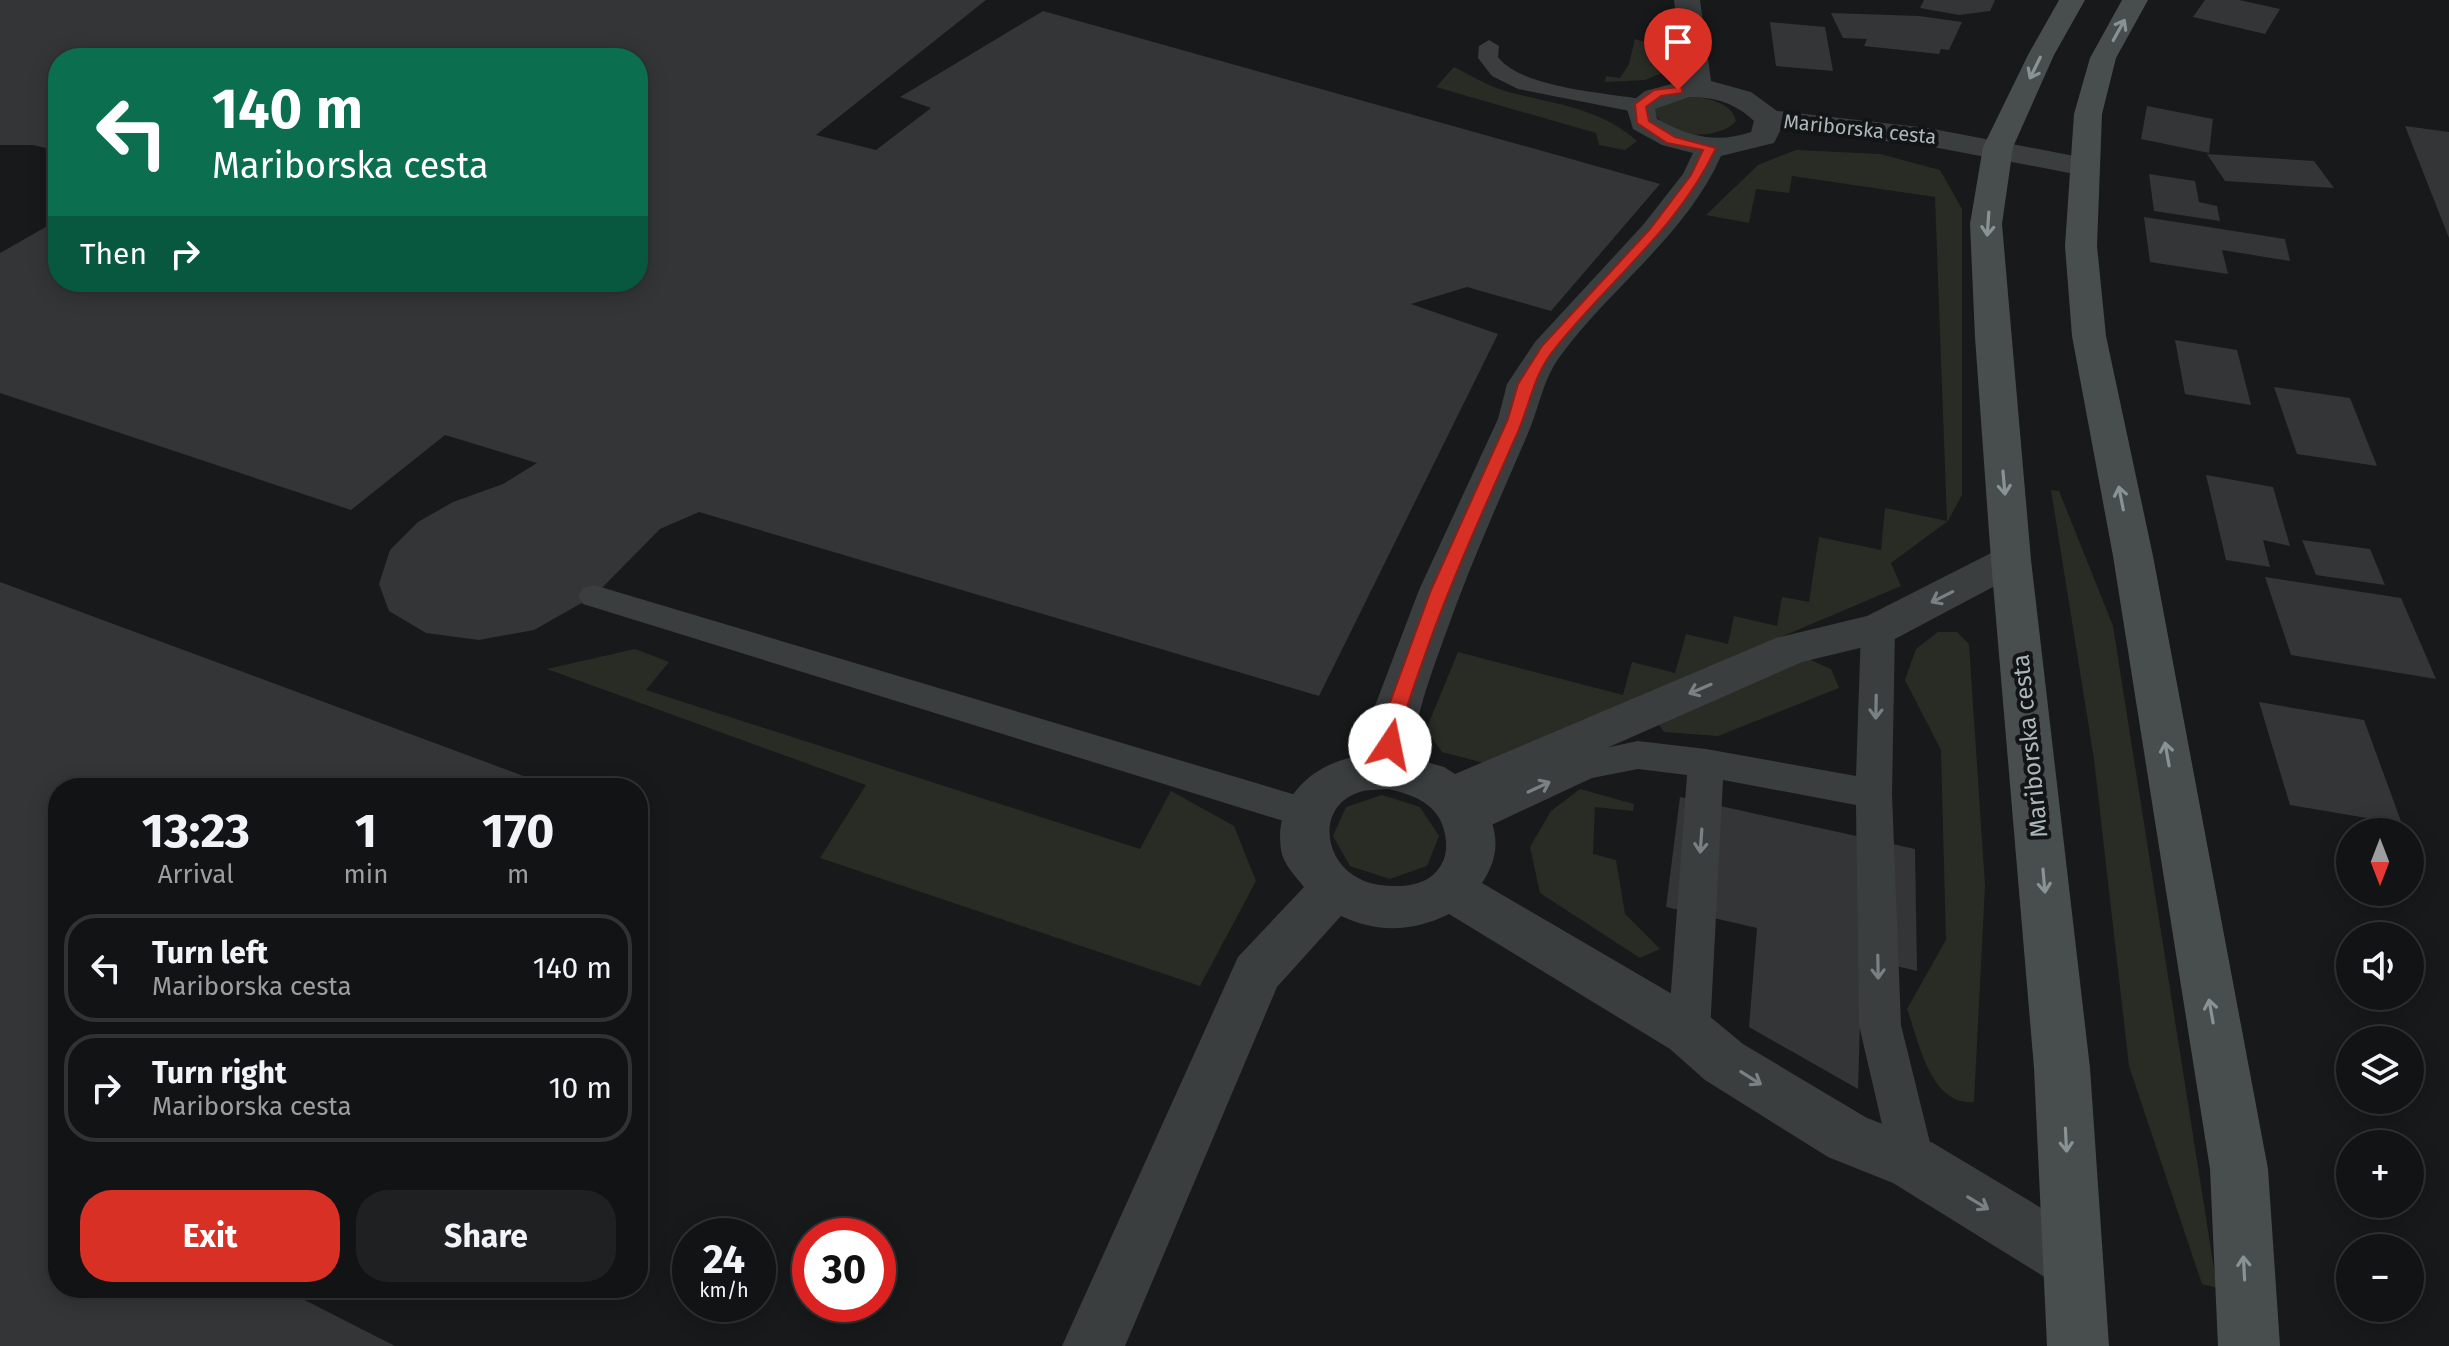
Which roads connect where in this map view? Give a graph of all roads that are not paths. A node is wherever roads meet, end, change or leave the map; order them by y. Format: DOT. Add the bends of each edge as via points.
graph roads {
  1 [pos="1687,0"];
  2 [pos="2072,0"];
  3 [pos="2135,0"];
  4 [pos="1489,46"];
  5 [pos="1698,88"];
  6 [pos="1640,106"];
  7 [pos="1769,119"];
  8 [pos="1998,147"];
  9 [pos="1710,148"];
  10 [pos="2085,167"];
  11 [pos="2011,560"];
  12 [pos="594,596"];
  13 [pos="1878,629"];
  14 [pos="1706,763"];
  15 [pos="1388,771"];
  16 [pos="1874,794"];
  17 [pos="1460,808"];
  18 [pos="1306,813"];
  19 [pos="1334,889"];
  20 [pos="1451,890"];
  21 [pos="1689,1032"];
  22 [pos="1913,1163"];
  23 [pos="2072,1260"];
  24 [pos="1093,1346"];
  25 [pos="2078,1346"];
  26 [pos="2249,1346"];
  1 -- 5 [label="street"];
  2 -- 8 [label="main road, Mariborska cesta, one-way"];
  10 -- 3 [label="main road, one-way" via="2088,114 2103,58"];
  4 -- 6 [label="lane" via="1488,58 1499,72 1526,84"];
  5 -- 6 [label="street, Mariborska cesta" via="1658,93"];
  5 -- 7 [label="street, Mariborska cesta" via="1744,99"];
  6 -- 9 [label="street, Mariborska cesta" via="1643,123 1672,140"];
  7 -- 8 [label="street, Mariborska cesta"];
  7 -- 9 [label="street, Mariborska cesta" via="1764,137 1742,146"];
  8 -- 10 [label="street, Mariborska cesta"];
  8 -- 11 [label="main road, Mariborska cesta, one-way" via="1986,224"];
  9 -- 15 [label="street" via="1697,176 1654,232 1547,349 1525,384 1516,419 1440,590 1393,719"];
  26 -- 10 [label="main road, one-way" via="2239,1169 2133,556 2089,336 2081,246"];
  11 -- 13 [label="street, one-way"];
  11 -- 23 [label="main road, Mariborska cesta, one-way" via="2062,1068"];
  12 -- 18 [label="lane"];
  13 -- 16 [label="lane, one-way"];
  13 -- 17 [label="street, one-way" via="1791,649"];
  14 -- 16 [label="lane"];
  17 -- 14 [label="lane, one-way" via="1585,765 1638,755"];
  14 -- 21 [label="lane, one-way"];
  15 -- 17 [label="street" via="1427,780"];
  15 -- 18 [label="street" via="1349,775 1323,790"];
  16 -- 22 [label="lane, one-way" via="1880,1025"];
  17 -- 20 [label="street" via="1472,858"];
  18 -- 19 [label="street" via="1305,852"];
  19 -- 20 [label="street" via="1372,907 1416,907"];
  19 -- 24 [label="street" via="1257,973"];
  20 -- 21 [label="street"];
  21 -- 22 [label="street, one-way" via="1724,1062 1848,1138"];
  22 -- 23 [label="street, one-way"];
  23 -- 25 [label="main road, Mariborska cesta"];
}
